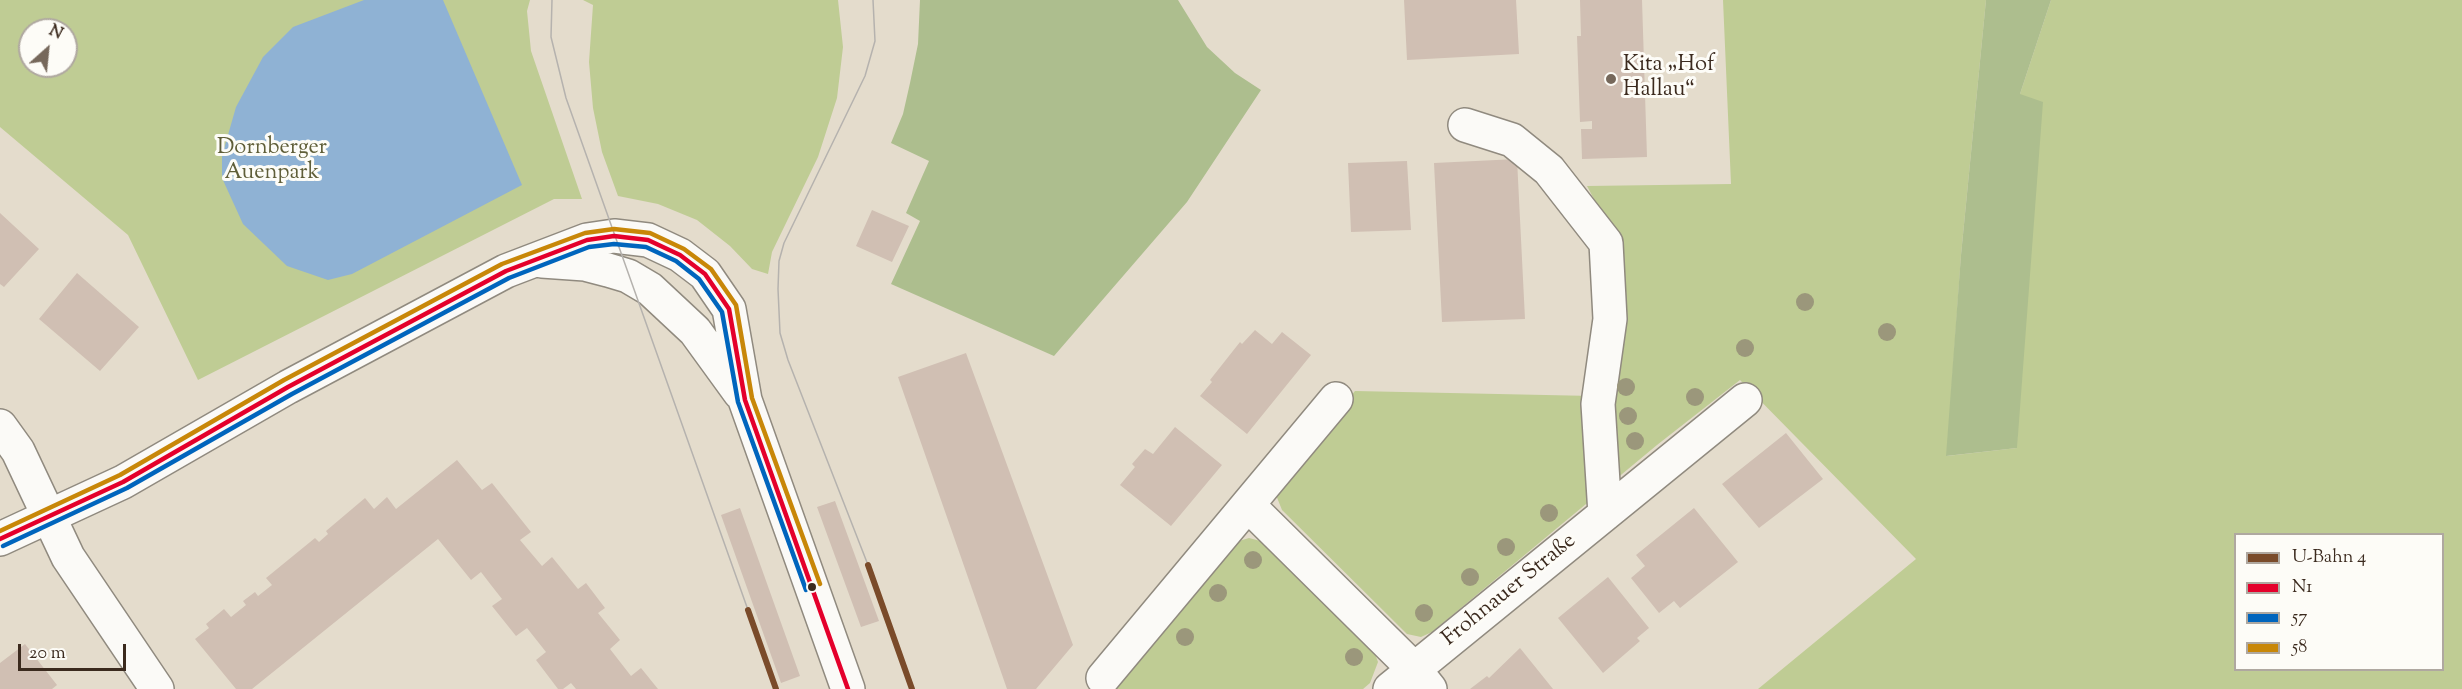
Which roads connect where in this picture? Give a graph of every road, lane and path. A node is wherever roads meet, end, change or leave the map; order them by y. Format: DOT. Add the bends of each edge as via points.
graph roads {
  1 [pos="1465,125"];
  2 [pos="531,260"];
  3 [pos="1336,399"];
  4 [pos="745,400"];
  5 [pos="1745,400"];
  6 [pos="0,426"];
  7 [pos="1248,505"];
  8 [pos="1605,514"];
  9 [pos="48,518"];
  10 [pos="0,539"];
  11 [pos="1103,678"];
  12 [pos="1412,682"];
  13 [pos="157,689"];
  14 [pos="848,689"];
  1 -- 8 [label="street" via="1512,140 1549,170 1605,243 1610,319 1598,404"];
  2 -- 4 [label="street" via="585,264 628,276 650,289 695,331"];
  2 -- 4 [label="street" via="587,240 614,236 648,240 680,255 705,274 729,309"];
  2 -- 9 [label="street" via="288,387 123,482"];
  3 -- 7 [label="street"];
  4 -- 14 [label="street"];
  5 -- 8 [label="street, Frohnauer Straße"];
  6 -- 9 [label="street" via="18,451"];
  7 -- 11 [label="street"];
  7 -- 12 [label="street, Frohnauer Straße"];
  8 -- 12 [label="street, Frohnauer Straße"];
  9 -- 10 [label="street"];
  9 -- 13 [label="street" via="68,557"];
}
